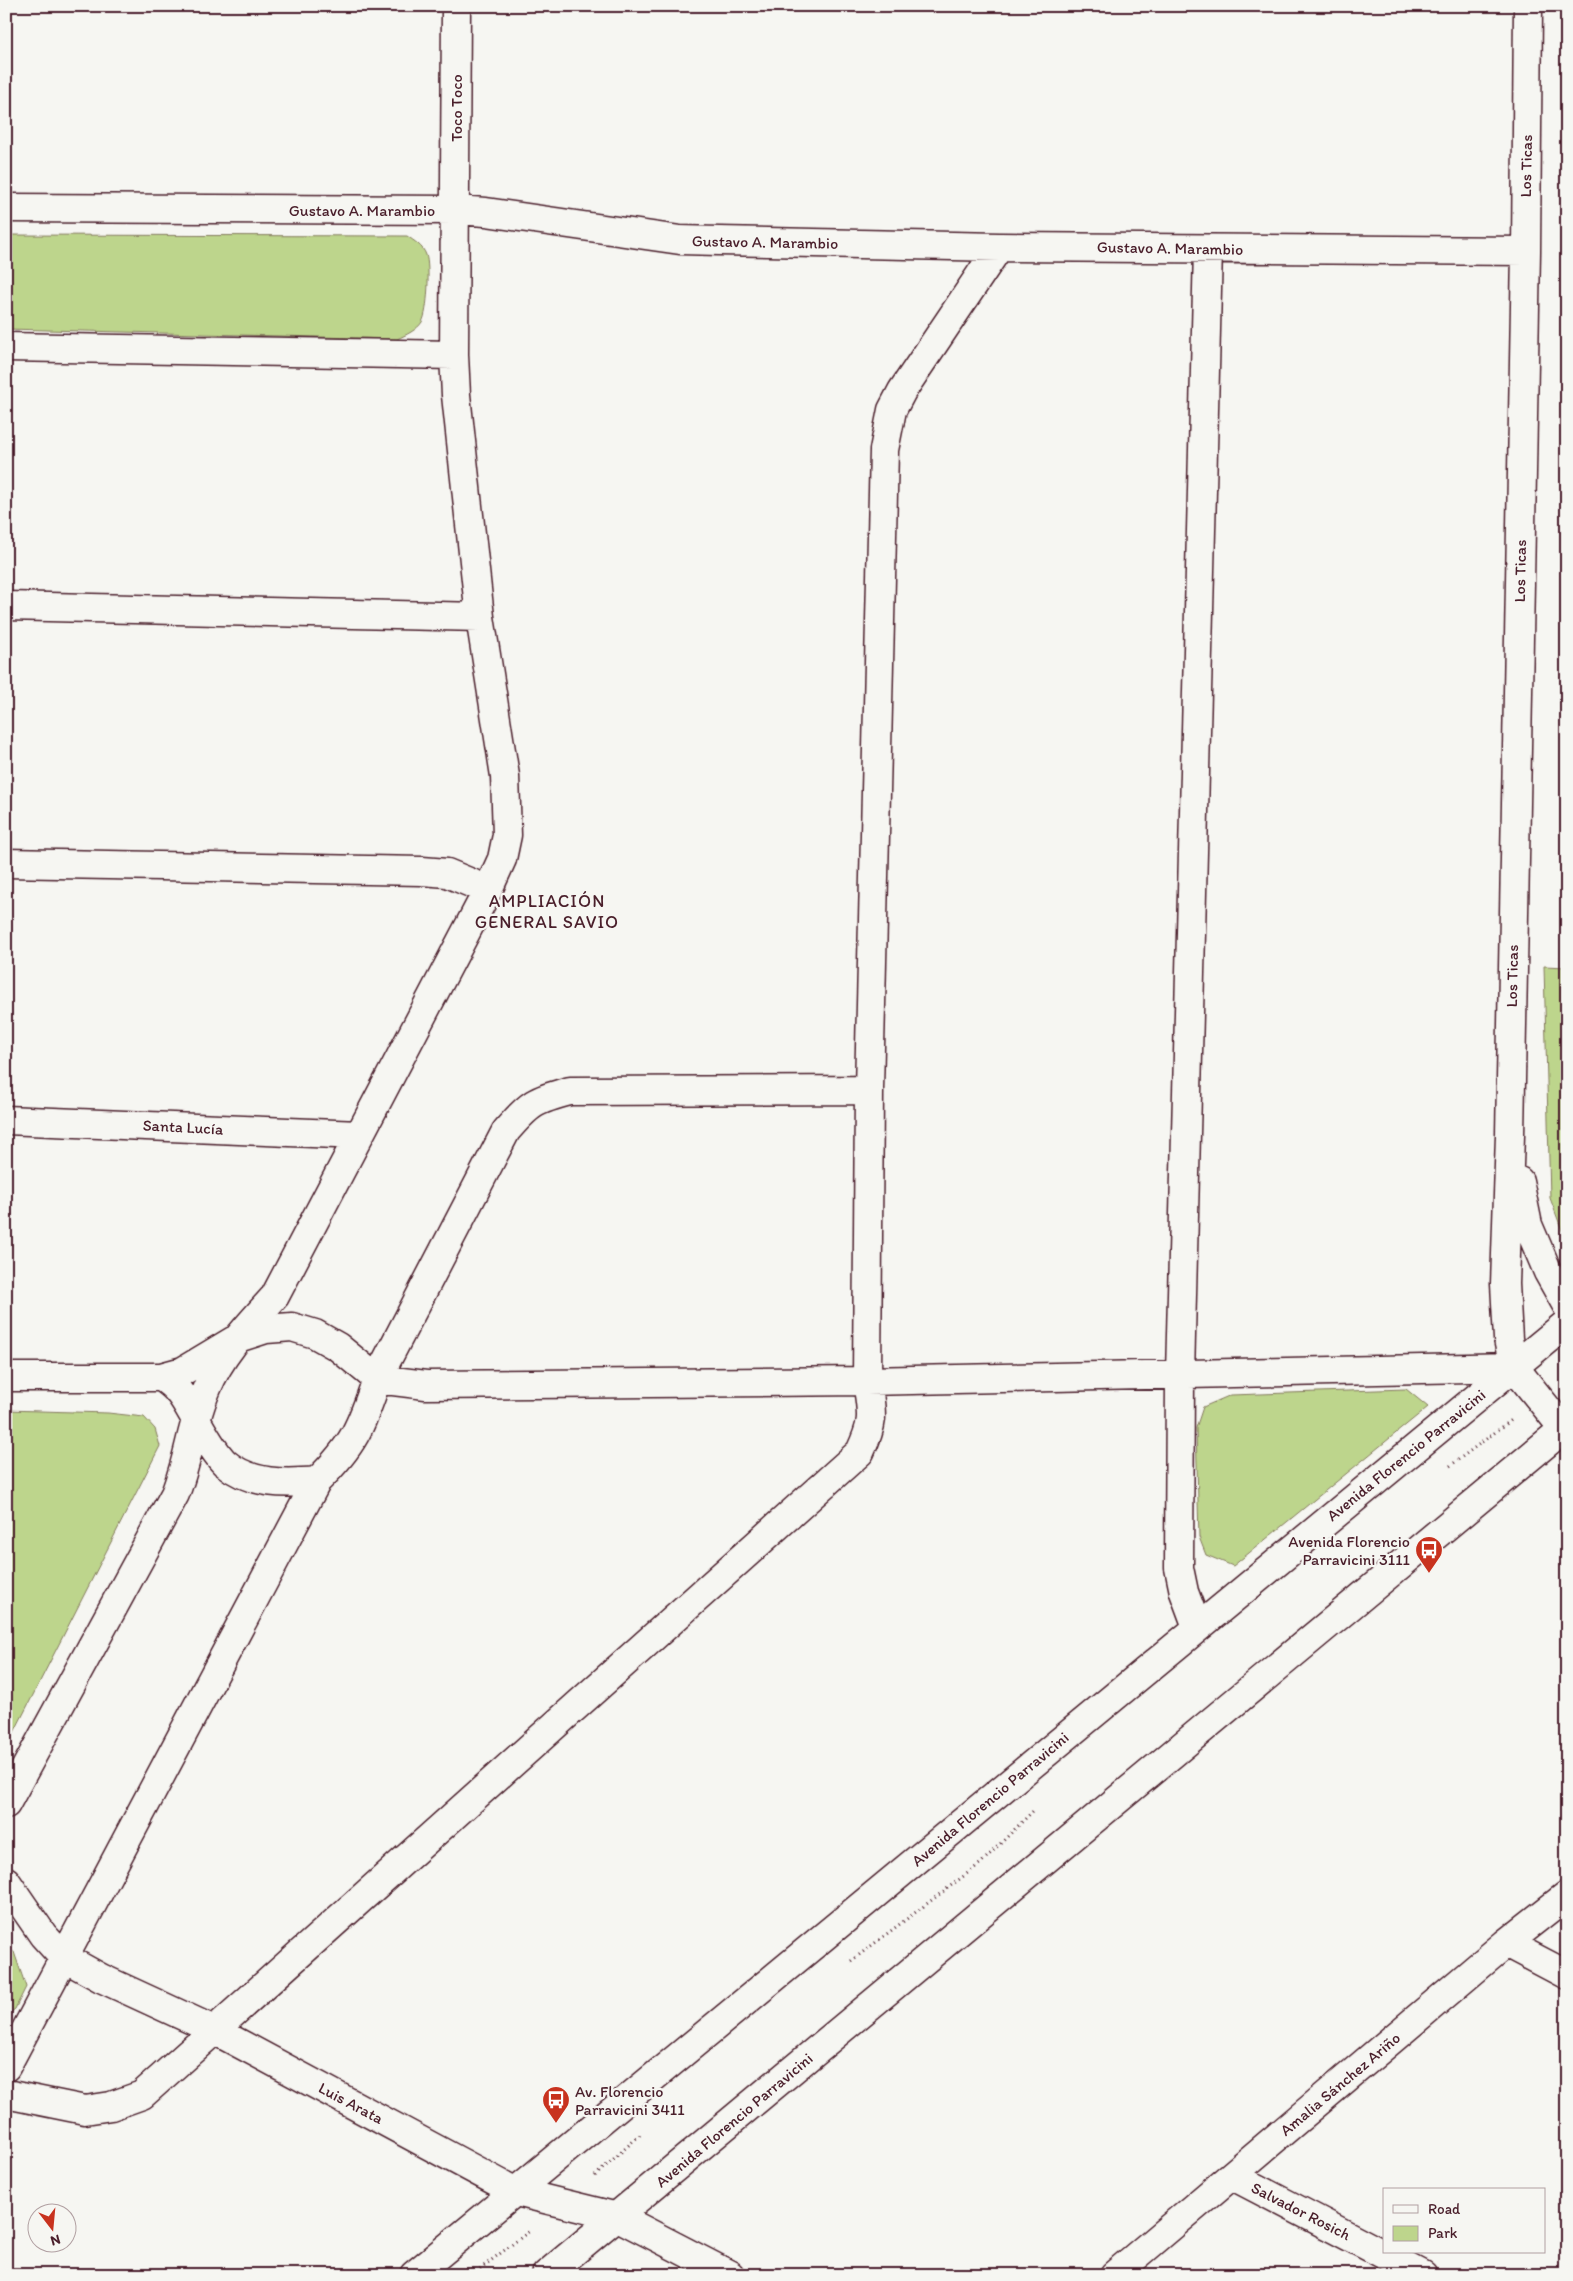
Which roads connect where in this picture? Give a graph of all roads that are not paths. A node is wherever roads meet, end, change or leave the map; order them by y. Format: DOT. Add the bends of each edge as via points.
graph roads {
  1 [pos="456,6"];
  2 [pos="1528,6"];
  3 [pos="6,208"];
  4 [pos="455,210"];
  5 [pos="999,247"];
  6 [pos="1208,249"];
  7 [pos="1526,251"];
  8 [pos="6,347"];
  9 [pos="454,355"];
  10 [pos="6,606"];
  11 [pos="480,617"];
  12 [pos="6,863"];
  13 [pos="488,890"];
  14 [pos="868,1090"];
  15 [pos="6,1120"];
  16 [pos="360,1135"];
  17 [pos="1510,1135"];
  18 [pos="1567,1306"];
  19 [pos="1567,1323"];
  20 [pos="238,1338"];
  21 [pos="1514,1367"];
  22 [pos="1180,1375"];
  23 [pos="6,1377"];
  24 [pos="161,1377"];
  25 [pos="377,1379"];
  26 [pos="866,1381"];
  27 [pos="196,1419"];
  28 [pos="1566,1429"];
  29 [pos="317,1481"];
  30 [pos="1197,1627"];
  31 [pos="6,1804"];
  32 [pos="6,1881"];
  33 [pos="1567,1895"];
  34 [pos="1506,1943"];
  35 [pos="63,1957"];
  36 [pos="1567,1975"];
  37 [pos="216,2031"];
  38 [pos="6,2066"];
  39 [pos="6,2094"];
  40 [pos="1232,2176"];
  41 [pos="516,2192"];
  42 [pos="618,2217"];
  43 [pos="414,2275"];
  44 [pos="546,2275"];
  45 [pos="730,2275"];
  46 [pos="1114,2275"];
  47 [pos="1423,2275"];
  1 -- 4 [label="street, Toco Toco"];
  2 -- 7 [label="street, Los Ticas"];
  3 -- 4 [label="street, Gustavo A. Marambio"];
  4 -- 5 [label="street, Gustavo A. Marambio" via="680,240"];
  4 -- 9 [label="street, Toco Toco"];
  5 -- 6 [label="street, Gustavo A. Marambio"];
  5 -- 14 [label="street" via="902,391 887,429"];
  6 -- 7 [label="street, Gustavo A. Marambio"];
  6 -- 22 [label="street"];
  7 -- 17 [label="street, Los Ticas"];
  8 -- 9 [label="street"];
  9 -- 11 [label="street, Toco Toco"];
  10 -- 11 [label="street"];
  11 -- 13 [label="street, Toco Toco" via="507,799 507,835 502,859"];
  12 -- 13 [label="street" via="422,870 447,873"];
  13 -- 16 [label="street, Toco Toco"];
  14 -- 25 [label="street" via="570,1091 544,1098 525,1108 506,1131"];
  14 -- 26 [label="street"];
  15 -- 16 [label="street, Santa Lucía"];
  16 -- 20 [label="street, Toco Toco" via="275,1296"];
  17 -- 18 [label="street, Los Ticas" via="1528,1225"];
  17 -- 21 [label="street, Los Ticas" via="1505,1284 1508,1339"];
  19 -- 21 [label="street, Avenida Florencio Parravicini"];
  20 -- 24 [label="street" via="183,1371"];
  20 -- 25 [label="street" via="266,1330 292,1328 307,1332 338,1347"];
  20 -- 27 [label="street" via="215,1371"];
  21 -- 22 [label="street"];
  21 -- 28 [label="street"];
  21 -- 30 [label="street, Avenida Florencio Parravicini"];
  22 -- 26 [label="street"];
  22 -- 30 [label="street" via="1179,1568"];
  23 -- 24 [label="street"];
  24 -- 27 [label="street" via="176,1387"];
  25 -- 26 [label="street" via="426,1385"];
  25 -- 29 [label="street" via="364,1419 352,1442"];
  26 -- 37 [label="street" via="871,1428 860,1452"];
  27 -- 29 [label="street" via="225,1463 245,1475 286,1484"];
  27 -- 31 [label="street" via="185,1468 175,1494"];
  28 -- 42 [label="street, Avenida Florencio Parravicini"];
  29 -- 35 [label="street"];
  30 -- 41 [label="street, Avenida Florencio Parravicini"];
  32 -- 35 [label="street, Luis Arata" via="43,1935"];
  33 -- 34 [label="street, Amalia Sánchez Ariño"];
  34 -- 36 [label="street"];
  34 -- 40 [label="street, Amalia Sánchez Ariño"];
  35 -- 37 [label="street, Luis Arata"];
  35 -- 38 [label="street"];
  37 -- 39 [label="street" via="142,2095 111,2106 85,2110"];
  37 -- 41 [label="street, Luis Arata"];
  40 -- 46 [label="street, Amalia Sánchez Ariño"];
  40 -- 47 [label="street, Salvador Rosich"];
  41 -- 42 [label="street, Luis Arata"];
  41 -- 43 [label="street, Avenida Florencio Parravicini"];
  42 -- 44 [label="street, Avenida Florencio Parravicini"];
  42 -- 45 [label="street, Luis Arata"];
}
